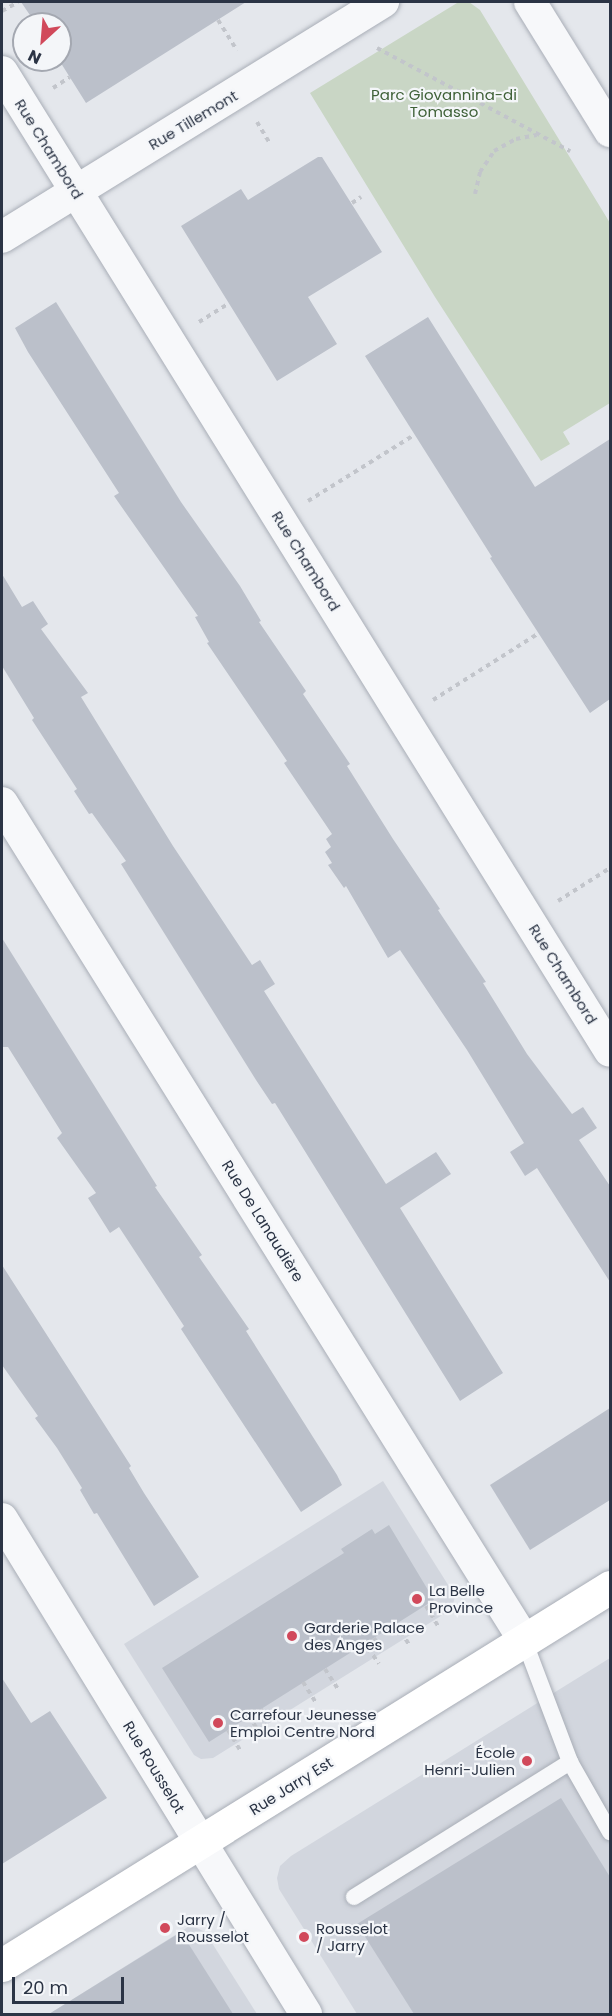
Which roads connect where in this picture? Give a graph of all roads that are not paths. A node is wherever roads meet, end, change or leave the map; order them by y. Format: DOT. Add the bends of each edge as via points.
graph roads {
  1 [pos="383,2"];
  2 [pos="530,2"];
  3 [pos="2,72"];
  4 [pos="610,131"];
  5 [pos="76,191"];
  6 [pos="2,237"];
  7 [pos="2,803"];
  8 [pos="610,1051"];
  9 [pos="2,1519"];
  10 [pos="610,1587"];
  11 [pos="524,1640"];
  12 [pos="570,1762"];
  13 [pos="610,1832"];
  14 [pos="200,1843"];
  15 [pos="354,1897"];
  16 [pos="2,1965"];
  17 [pos="306,2014"];
  1 -- 5 [label="street, Rue Tillemont"];
  2 -- 4 [label="street"];
  3 -- 5 [label="street, Rue Chambord"];
  5 -- 6 [label="street, Rue Tillemont"];
  5 -- 8 [label="street, Rue Chambord"];
  7 -- 11 [label="street, Rue De Lanaudière"];
  9 -- 14 [label="street, Rue Rousselot"];
  10 -- 11 [label="main road, Rue Jarry Est"];
  11 -- 12 [label="lane"];
  11 -- 14 [label="main road, Rue Jarry Est"];
  12 -- 13 [label="lane"];
  12 -- 15 [label="lane"];
  14 -- 16 [label="main road, Rue Jarry Est"];
  14 -- 17 [label="street, Rue Rousselot"];
}
